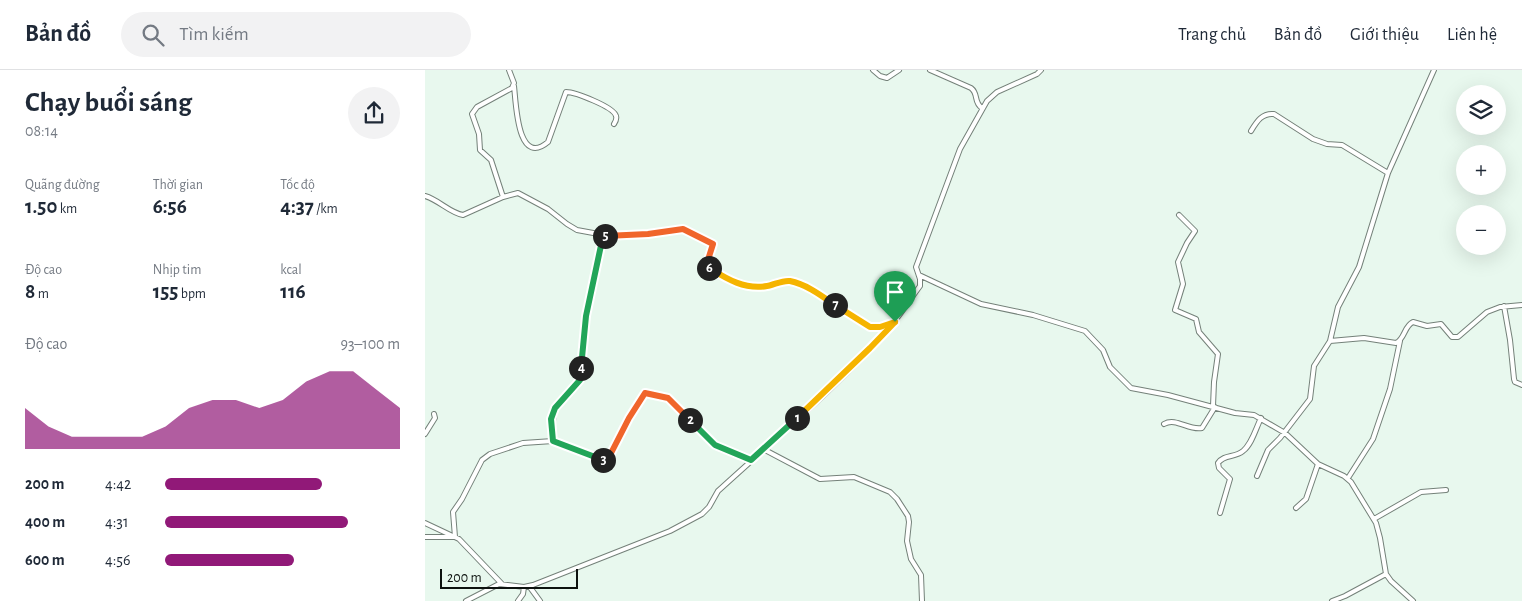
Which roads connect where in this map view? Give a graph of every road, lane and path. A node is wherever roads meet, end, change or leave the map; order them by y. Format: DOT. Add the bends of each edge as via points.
graph roads {
  1 [pos="873,70"];
  2 [pos="899,70"];
  3 [pos="930,70"];
  4 [pos="1041,70"];
  5 [pos="1434,70"];
  6 [pos="510,72"];
  7 [pos="514,86"];
  8 [pos="982,108"];
  9 [pos="614,124"];
  10 [pos="1251,130"];
  11 [pos="1388,173"];
  12 [pos="425,196"];
  13 [pos="503,197"];
  14 [pos="1179,215"];
  15 [pos="603,236"];
  16 [pos="919,275"];
  17 [pos="1522,305"];
  18 [pos="1504,306"];
  19 [pos="895,322"];
  20 [pos="1330,341"];
  21 [pos="1400,341"];
  22 [pos="1522,385"];
  23 [pos="1214,407"];
  24 [pos="434,414"];
  25 [pos="1261,418"];
  26 [pos="1164,424"];
  27 [pos="1285,433"];
  28 [pos="425,434"];
  29 [pos="553,441"];
  30 [pos="763,449"];
  31 [pos="751,460"];
  32 [pos="1319,464"];
  33 [pos="1257,476"];
  34 [pos="1348,478"];
  35 [pos="1446,490"];
  36 [pos="1296,508"];
  37 [pos="1220,514"];
  38 [pos="1374,519"];
  39 [pos="425,523"];
  40 [pos="455,536"];
  41 [pos="425,538"];
  42 [pos="1385,574"];
  43 [pos="502,584"];
  44 [pos="526,586"];
  45 [pos="465,601"];
  46 [pos="518,601"];
  47 [pos="540,601"];
  48 [pos="922,601"];
  49 [pos="1332,601"];
  50 [pos="1413,601"];
  1 -- 2 [label="street" via="887,78"];
  3 -- 8 [label="street" via="971,88"];
  4 -- 8 [label="street" via="991,95"];
  5 -- 11 [label="street"];
  6 -- 7 [label="street"];
  7 -- 9 [label="street" via="520,134 531,148 548,142 566,92 575,92 605,106 617,116"];
  7 -- 13 [label="street" via="477,107 473,114 480,150 491,160"];
  8 -- 16 [label="street" via="960,149 917,267"];
  10 -- 11 [label="street" via="1261,117 1274,114 1316,140 1344,146"];
  11 -- 20 [label="street" via="1359,268 1338,307"];
  12 -- 13 [label="street" via="463,215"];
  13 -- 15 [label="street" via="521,194 572,227"];
  14 -- 23 [label="street" via="1195,231 1178,262 1183,284 1175,310 1196,319 1199,332 1218,354"];
  15 -- 19 [label="street" via="687,230 713,244 707,263 709,269 743,285 765,286 789,281 819,295 870,327"];
  15 -- 29 [label="street" via="586,316 580,380 555,408 551,419"];
  16 -- 19 [label="street" via="920,286"];
  16 -- 23 [label="street" via="981,304 1081,329 1103,350 1109,367 1131,388"];
  17 -- 18 [label="street"];
  18 -- 21 [label="street" via="1484,314 1458,337 1452,337 1441,324 1427,326 1413,322 1407,326"];
  18 -- 22 [label="street" via="1514,379"];
  19 -- 30 [label="street"];
  20 -- 21 [label="street" via="1363,338"];
  20 -- 27 [label="street" via="1314,366 1310,399"];
  21 -- 34 [label="street" via="1390,389 1373,439"];
  23 -- 25 [label="street"];
  23 -- 26 [label="street" via="1202,428 1193,429 1173,422"];
  24 -- 28 [label="street" via="435,418"];
  25 -- 27 [label="street"];
  25 -- 37 [label="street" via="1246,449 1223,458 1218,464 1230,479"];
  27 -- 32 [label="street"];
  27 -- 33 [label="street" via="1268,450"];
  29 -- 31 [label="street" via="607,461 629,418 648,392 671,401 715,445"];
  29 -- 40 [label="street" via="523,443 486,456 453,512"];
  30 -- 31 [label="street"];
  30 -- 48 [label="street" via="820,479 854,477 890,492 908,516 907,541 911,559 921,575"];
  31 -- 44 [label="street" via="717,492 702,514 665,534"];
  32 -- 34 [label="street"];
  32 -- 36 [label="street" via="1306,499"];
  34 -- 38 [label="street"];
  35 -- 38 [label="street" via="1421,492"];
  38 -- 42 [label="street"];
  39 -- 40 [label="street"];
  40 -- 41 [label="street"];
  40 -- 43 [label="street"];
  42 -- 49 [label="street"];
  42 -- 50 [label="street"];
  43 -- 44 [label="street"];
  43 -- 45 [label="street"];
  44 -- 46 [label="street"];
  44 -- 47 [label="street"];
}
